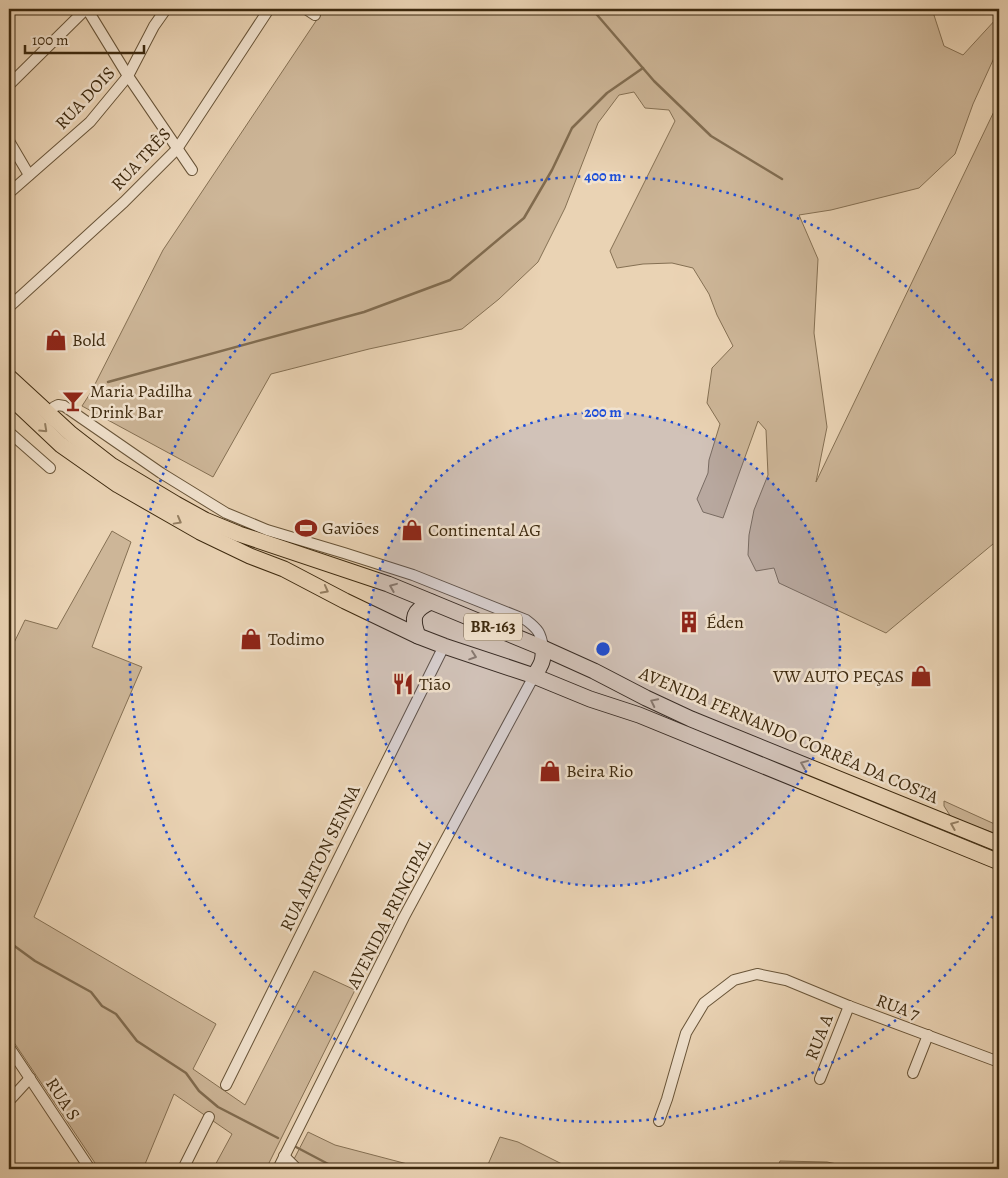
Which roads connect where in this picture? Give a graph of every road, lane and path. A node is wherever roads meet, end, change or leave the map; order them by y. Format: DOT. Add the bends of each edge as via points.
graph roads {
  1 [pos="86,9"];
  2 [pos="166,9"];
  3 [pos="269,9"];
  4 [pos="306,9"];
  5 [pos="315,15"];
  6 [pos="128,76"];
  7 [pos="9,85"];
  8 [pos="9,141"];
  9 [pos="177,149"];
  10 [pos="192,170"];
  11 [pos="29,175"];
  12 [pos="9,193"];
  13 [pos="9,307"];
  14 [pos="9,377"];
  15 [pos="9,396"];
  16 [pos="48,414"];
  17 [pos="9,432"];
  18 [pos="50,468"];
  19 [pos="344,553"];
  20 [pos="338,568"];
  21 [pos="431,602"];
  22 [pos="418,636"];
  23 [pos="444,646"];
  24 [pos="543,648"];
  25 [pos="534,676"];
  26 [pos="999,844"];
  27 [pos="999,862"];
  28 [pos="849,1006"];
  29 [pos="928,1035"];
  30 [pos="9,1048"];
  31 [pos="999,1062"];
  32 [pos="913,1073"];
  33 [pos="30,1078"];
  34 [pos="820,1079"];
  35 [pos="226,1085"];
  36 [pos="9,1101"];
  37 [pos="209,1117"];
  38 [pos="659,1121"];
  39 [pos="284,1156"];
  40 [pos="90,1169"];
  41 [pos="183,1169"];
  42 [pos="278,1169"];
  43 [pos="297,1169"];
  1 -- 6 [label="street"];
  1 -- 7 [label="street"];
  2 -- 6 [label="street, RUA DOIS"];
  3 -- 9 [label="street, RUA TRÊS"];
  4 -- 5 [label="street"];
  6 -- 9 [label="street"];
  6 -- 11 [label="street, RUA DOIS" via="90,122"];
  8 -- 11 [label="street"];
  9 -- 10 [label="street"];
  9 -- 13 [label="street, RUA TRÊS"];
  11 -- 12 [label="street, RUA DOIS"];
  14 -- 16 [label="highway, AVENIDA FERNANDO CORRÊA DA COSTA / BR-163"];
  15 -- 22 [label="highway, AVENIDA FERNANDO CORRÊA DA COSTA / BR-163, one-way" via="61,445 170,516"];
  16 -- 19 [label="street" via="54,407 64,406 226,513 266,530"];
  16 -- 20 [label="highway, AVENIDA FERNANDO CORRÊA DA COSTA / BR-163" via="111,465 205,520"];
  17 -- 18 [label="street"];
  19 -- 20 [label="street"];
  19 -- 24 [label="street" via="413,574 526,620 542,636"];
  21 -- 20 [label="highway, AVENIDA FERNANDO CORRÊA DA COSTA / BR-163, one-way"];
  21 -- 22 [label="highway" via="421,607 413,620"];
  21 -- 24 [label="highway, AVENIDA FERNANDO CORRÊA DA COSTA / BR-163"];
  22 -- 23 [label="highway, AVENIDA FERNANDO CORRÊA DA COSTA / BR-163"];
  23 -- 25 [label="highway, AVENIDA FERNANDO CORRÊA DA COSTA / BR-163, one-way"];
  23 -- 35 [label="street, RUA AIRTON SENNA"];
  24 -- 25 [label="highway" via="544,658"];
  26 -- 24 [label="highway, AVENIDA FERNANDO CORRÊA DA COSTA / BR-163, one-way" via="691,719"];
  25 -- 27 [label="highway, AVENIDA FERNANDO CORRÊA DA COSTA / BR-163" via="639,715"];
  25 -- 39 [label="street, AVENIDA PRINCIPAL" via="404,918"];
  28 -- 29 [label="street, RUA 7"];
  28 -- 34 [label="street, RUA A"];
  28 -- 38 [label="street, RUA 7" via="786,980 757,974 734,980 704,1004 686,1033"];
  29 -- 31 [label="street, RUA 7"];
  29 -- 32 [label="street"];
  30 -- 33 [label="street, RUA S"];
  33 -- 36 [label="street"];
  33 -- 40 [label="street, RUA S"];
  37 -- 41 [label="street"];
  39 -- 42 [label="street, AVENIDA PRINCIPAL"];
  39 -- 43 [label="street"];
}
